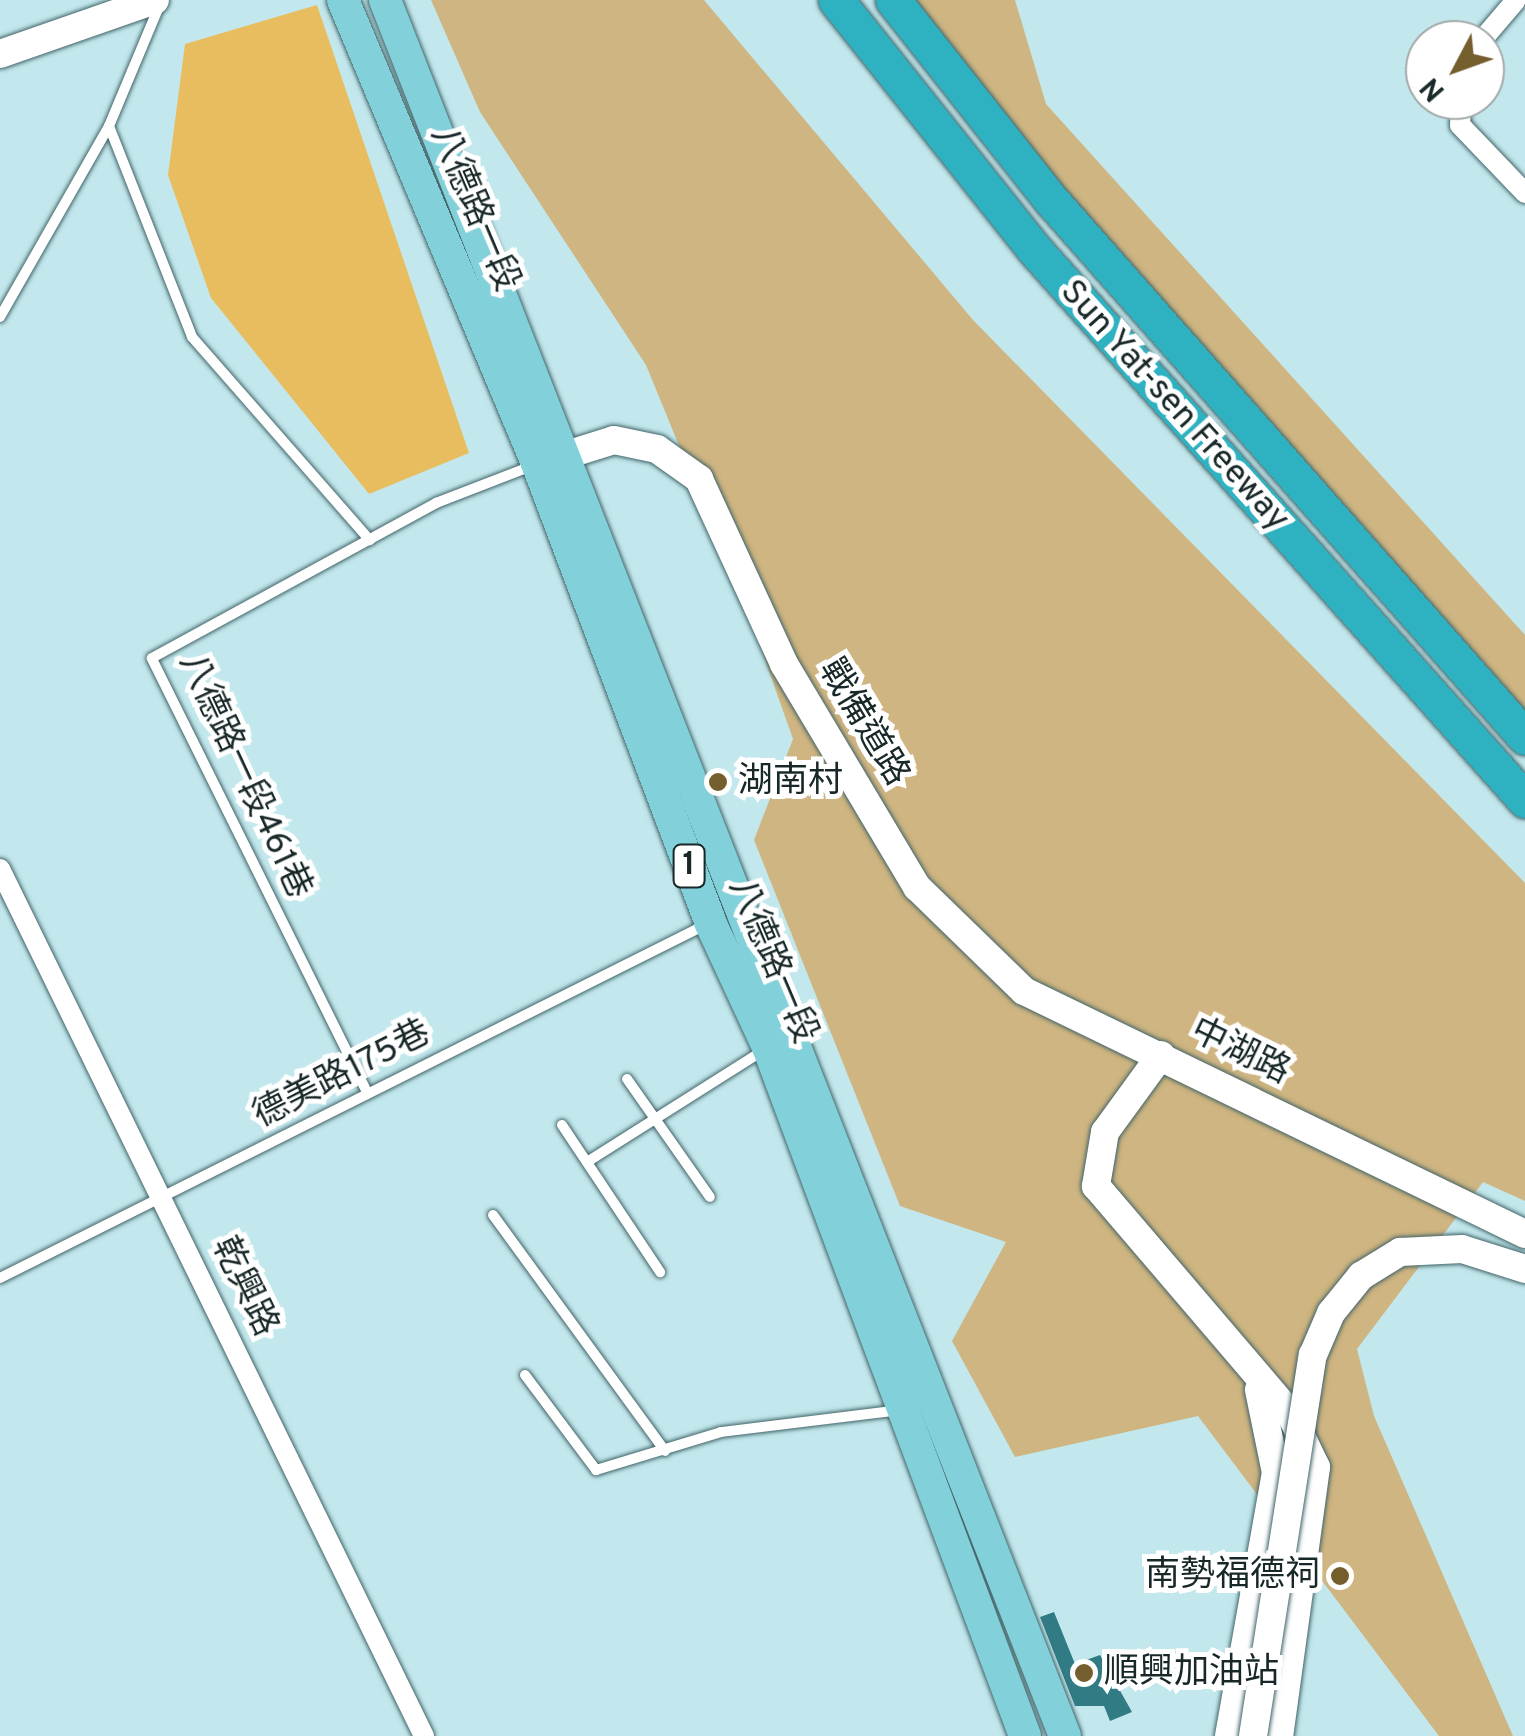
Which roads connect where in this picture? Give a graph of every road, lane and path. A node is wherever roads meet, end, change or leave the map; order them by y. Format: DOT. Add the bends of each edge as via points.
graph roads {
  1 [pos="158,0"];
  2 [pos="343,0"];
  3 [pos="385,0"];
  4 [pos="836,0"];
  5 [pos="893,0"];
  6 [pos="1516,0"];
  7 [pos="1499,20"];
  8 [pos="0,54"];
  9 [pos="1460,120"];
  10 [pos="108,126"];
  11 [pos="1525,193"];
  12 [pos="0,317"];
  13 [pos="551,460"];
  14 [pos="370,540"];
  15 [pos="1525,737"];
  16 [pos="1525,800"];
  17 [pos="0,868"];
  18 [pos="710,922"];
  19 [pos="781,1038"];
  20 [pos="1161,1055"];
  21 [pos="627,1079"];
  22 [pos="367,1092"];
  23 [pos="654,1118"];
  24 [pos="562,1125"];
  25 [pos="586,1162"];
  26 [pos="165,1197"];
  27 [pos="710,1197"];
  28 [pos="493,1215"];
  29 [pos="1525,1234"];
  30 [pos="1525,1270"];
  31 [pos="660,1272"];
  32 [pos="0,1278"];
  33 [pos="1247,1366"];
  34 [pos="525,1375"];
  35 [pos="930,1402"];
  36 [pos="897,1411"];
  37 [pos="665,1451"];
  38 [pos="1262,1578"];
  39 [pos="1306,1586"];
  40 [pos="1252,1731"];
  41 [pos="424,1736"];
  42 [pos="1025,1736"];
  43 [pos="1064,1736"];
  1 -- 8 [label="street"];
  1 -- 10 [label="lane"];
  2 -- 13 [label="main road, 八德路一段 / 1"];
  3 -- 13 [label="main road, 八德路一段 / 1"];
  4 -- 16 [label="highway, Sun Yat-sen Freeway" via="1035,250"];
  5 -- 15 [label="highway, Sun Yat-sen Freeway" via="1052,201"];
  6 -- 7 [label="street"];
  9 -- 11 [label="street"];
  10 -- 12 [label="lane"];
  10 -- 14 [label="lane" via="192,337"];
  13 -- 14 [label="lane, 八德路一段461巷"];
  13 -- 18 [label="main road, 八德路一段 / 1"];
  13 -- 19 [label="main road, 八德路一段 / 1"];
  13 -- 20 [label="street, 戰備道路" via="614,440 657,450 699,479 784,664 916,886 1024,991"];
  14 -- 22 [label="lane, 八德路一段461巷" via="152,658"];
  17 -- 26 [label="street, 乾興路"];
  18 -- 19 [label="main road, 八德路一段 / 1"];
  18 -- 22 [label="lane, 德美路175巷"];
  19 -- 23 [label="lane"];
  19 -- 35 [label="main road, 八德路一段 / 1"];
  19 -- 36 [label="main road, 八德路一段 / 1"];
  20 -- 29 [label="street, 中湖路"];
  20 -- 33 [label="street, 中湖路" via="1106,1132 1096,1186"];
  21 -- 23 [label="lane"];
  22 -- 26 [label="lane, 德美路175巷"];
  23 -- 25 [label="lane"];
  23 -- 27 [label="lane"];
  24 -- 25 [label="lane"];
  25 -- 31 [label="lane"];
  26 -- 32 [label="lane, 德美路175巷"];
  26 -- 41 [label="street, 乾興路"];
  28 -- 37 [label="lane"];
  30 -- 40 [label="street, bridge" via="1462,1248 1400,1252 1361,1276 1331,1314 1313,1355"];
  33 -- 38 [label="street, 中湖路" via="1276,1443"];
  33 -- 39 [label="street, 中湖路" via="1290,1413 1316,1467"];
  34 -- 37 [label="lane" via="596,1470"];
  35 -- 36 [label="lane"];
  35 -- 43 [label="main road, 八德路一段 / 1"];
  36 -- 37 [label="lane" via="721,1432"];
  36 -- 42 [label="main road, 八德路一段 / 1"];
  38 -- 39 [label="lane"];
  38 -- 40 [label="street, 中湖路"];
  39 -- 40 [label="street, 中湖路"];
}
